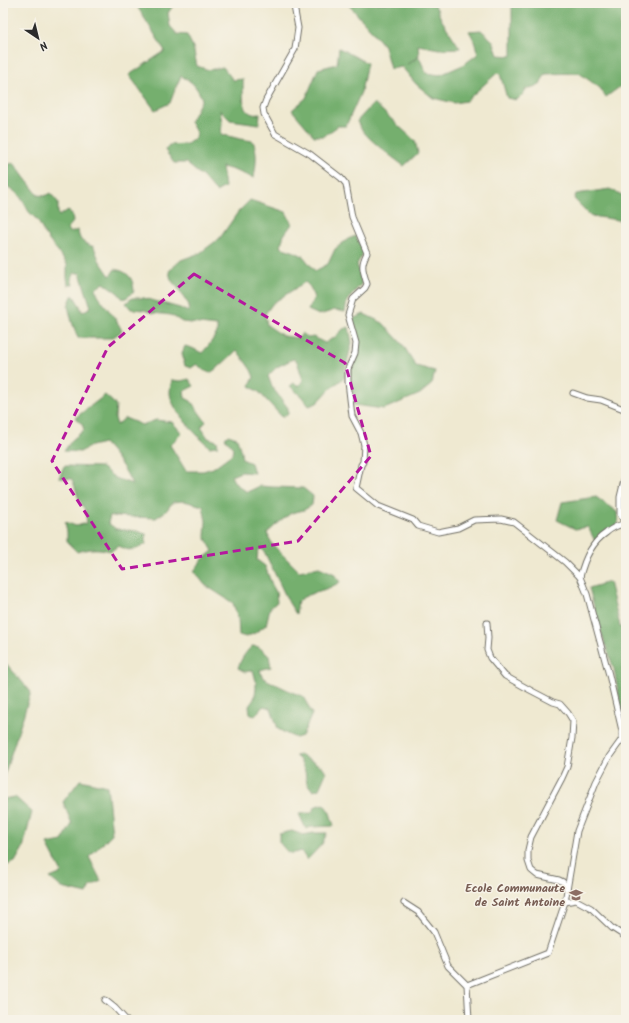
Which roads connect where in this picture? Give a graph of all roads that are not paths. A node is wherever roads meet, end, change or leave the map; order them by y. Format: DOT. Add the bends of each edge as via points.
graph roads {
  1 [pos="292,3"];
  2 [pos="573,393"];
  3 [pos="626,410"];
  4 [pos="626,474"];
  5 [pos="625,523"];
  6 [pos="580,577"];
  7 [pos="487,623"];
  8 [pos="567,889"];
  9 [pos="565,902"];
  10 [pos="404,903"];
  11 [pos="626,937"];
  12 [pos="467,985"];
  13 [pos="105,1000"];
  14 [pos="126,1020"];
  15 [pos="469,1020"];
  1 -- 6 [label="street" via="298,28 295,49 263,108 275,134 310,154 346,184 352,217 367,253 362,266 367,284 353,299 348,315 356,342 355,353 348,369 351,410 354,421 362,433 364,445 363,462 356,488 378,506 414,520 418,526 438,532 458,528 474,520 501,519 514,522"];
  2 -- 3 [label="street"];
  4 -- 5 [label="street" via="620,497 620,514"];
  5 -- 6 [label="street" via="598,539 588,554"];
  6 -- 8 [label="street" via="609,675 622,739 596,782 577,831"];
  7 -- 8 [label="street" via="487,650 490,658 505,676 560,704 573,721 567,767 531,837 528,850 531,870 537,875 563,882"];
  8 -- 9 [label="street"];
  9 -- 11 [label="street" via="576,900 591,908 612,928"];
  9 -- 12 [label="street" via="548,952"];
  10 -- 12 [label="street" via="418,912 434,932 448,966"];
  12 -- 15 [label="street"];
  13 -- 14 [label="street"];
}
